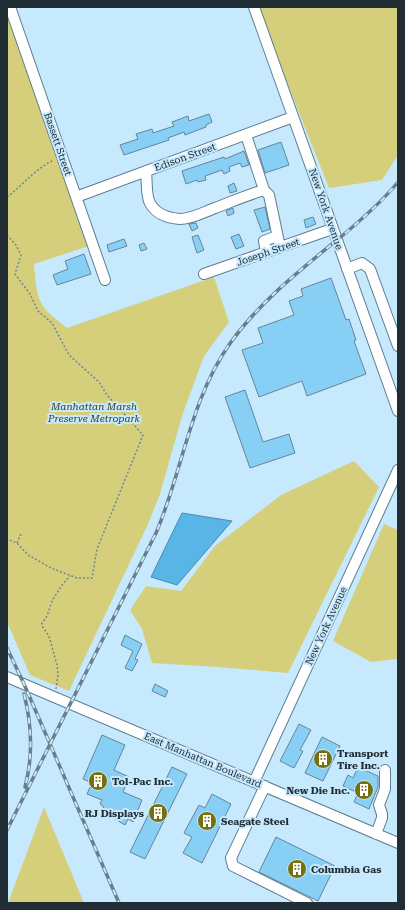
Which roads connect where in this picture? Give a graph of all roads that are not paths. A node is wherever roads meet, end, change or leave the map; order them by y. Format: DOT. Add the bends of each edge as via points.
graph roads {
  1 [pos="10,7"];
  2 [pos="254,7"];
  3 [pos="293,117"];
  4 [pos="246,135"];
  5 [pos="146,171"];
  6 [pos="264,190"];
  7 [pos="76,197"];
  8 [pos="332,229"];
  9 [pos="277,236"];
  10 [pos="280,247"];
  11 [pos="266,252"];
  12 [pos="347,269"];
  13 [pos="204,274"];
  14 [pos="105,280"];
  15 [pos="398,346"];
  16 [pos="398,411"];
  17 [pos="398,470"];
  18 [pos="7,677"];
  19 [pos="385,770"];
  20 [pos="254,782"];
  21 [pos="265,786"];
  22 [pos="376,834"];
  23 [pos="398,843"];
  24 [pos="307,903"];
  1 -- 7 [label="street, Bassett Street"];
  2 -- 3 [label="street, New York Avenue"];
  3 -- 4 [label="street, Edison Street"];
  3 -- 8 [label="street, New York Avenue"];
  4 -- 5 [label="street, Edison Street"];
  4 -- 6 [label="street"];
  5 -- 6 [label="street" via="148,200 157,212 172,218 197,215"];
  5 -- 7 [label="street, Edison Street"];
  6 -- 9 [label="street" via="268,195"];
  7 -- 14 [label="street, Bassett Street"];
  8 -- 10 [label="street, Joseph Street"];
  8 -- 12 [label="street, New York Avenue"];
  9 -- 10 [label="street"];
  9 -- 11 [label="street" via="264,241"];
  10 -- 11 [label="street, Joseph Street"];
  11 -- 13 [label="street, Joseph Street"];
  12 -- 15 [label="street" via="362,263 370,269"];
  12 -- 16 [label="street, New York Avenue"];
  17 -- 20 [label="street, New York Avenue"];
  18 -- 20 [label="street, East Manhattan Boulevard"];
  19 -- 22 [label="street" via="385,789 379,805 382,818"];
  20 -- 21 [label="street, East Manhattan Boulevard"];
  21 -- 22 [label="street, East Manhattan Boulevard"];
  21 -- 24 [label="street" via="231,858 234,866"];
  22 -- 23 [label="street, East Manhattan Boulevard"];
}
